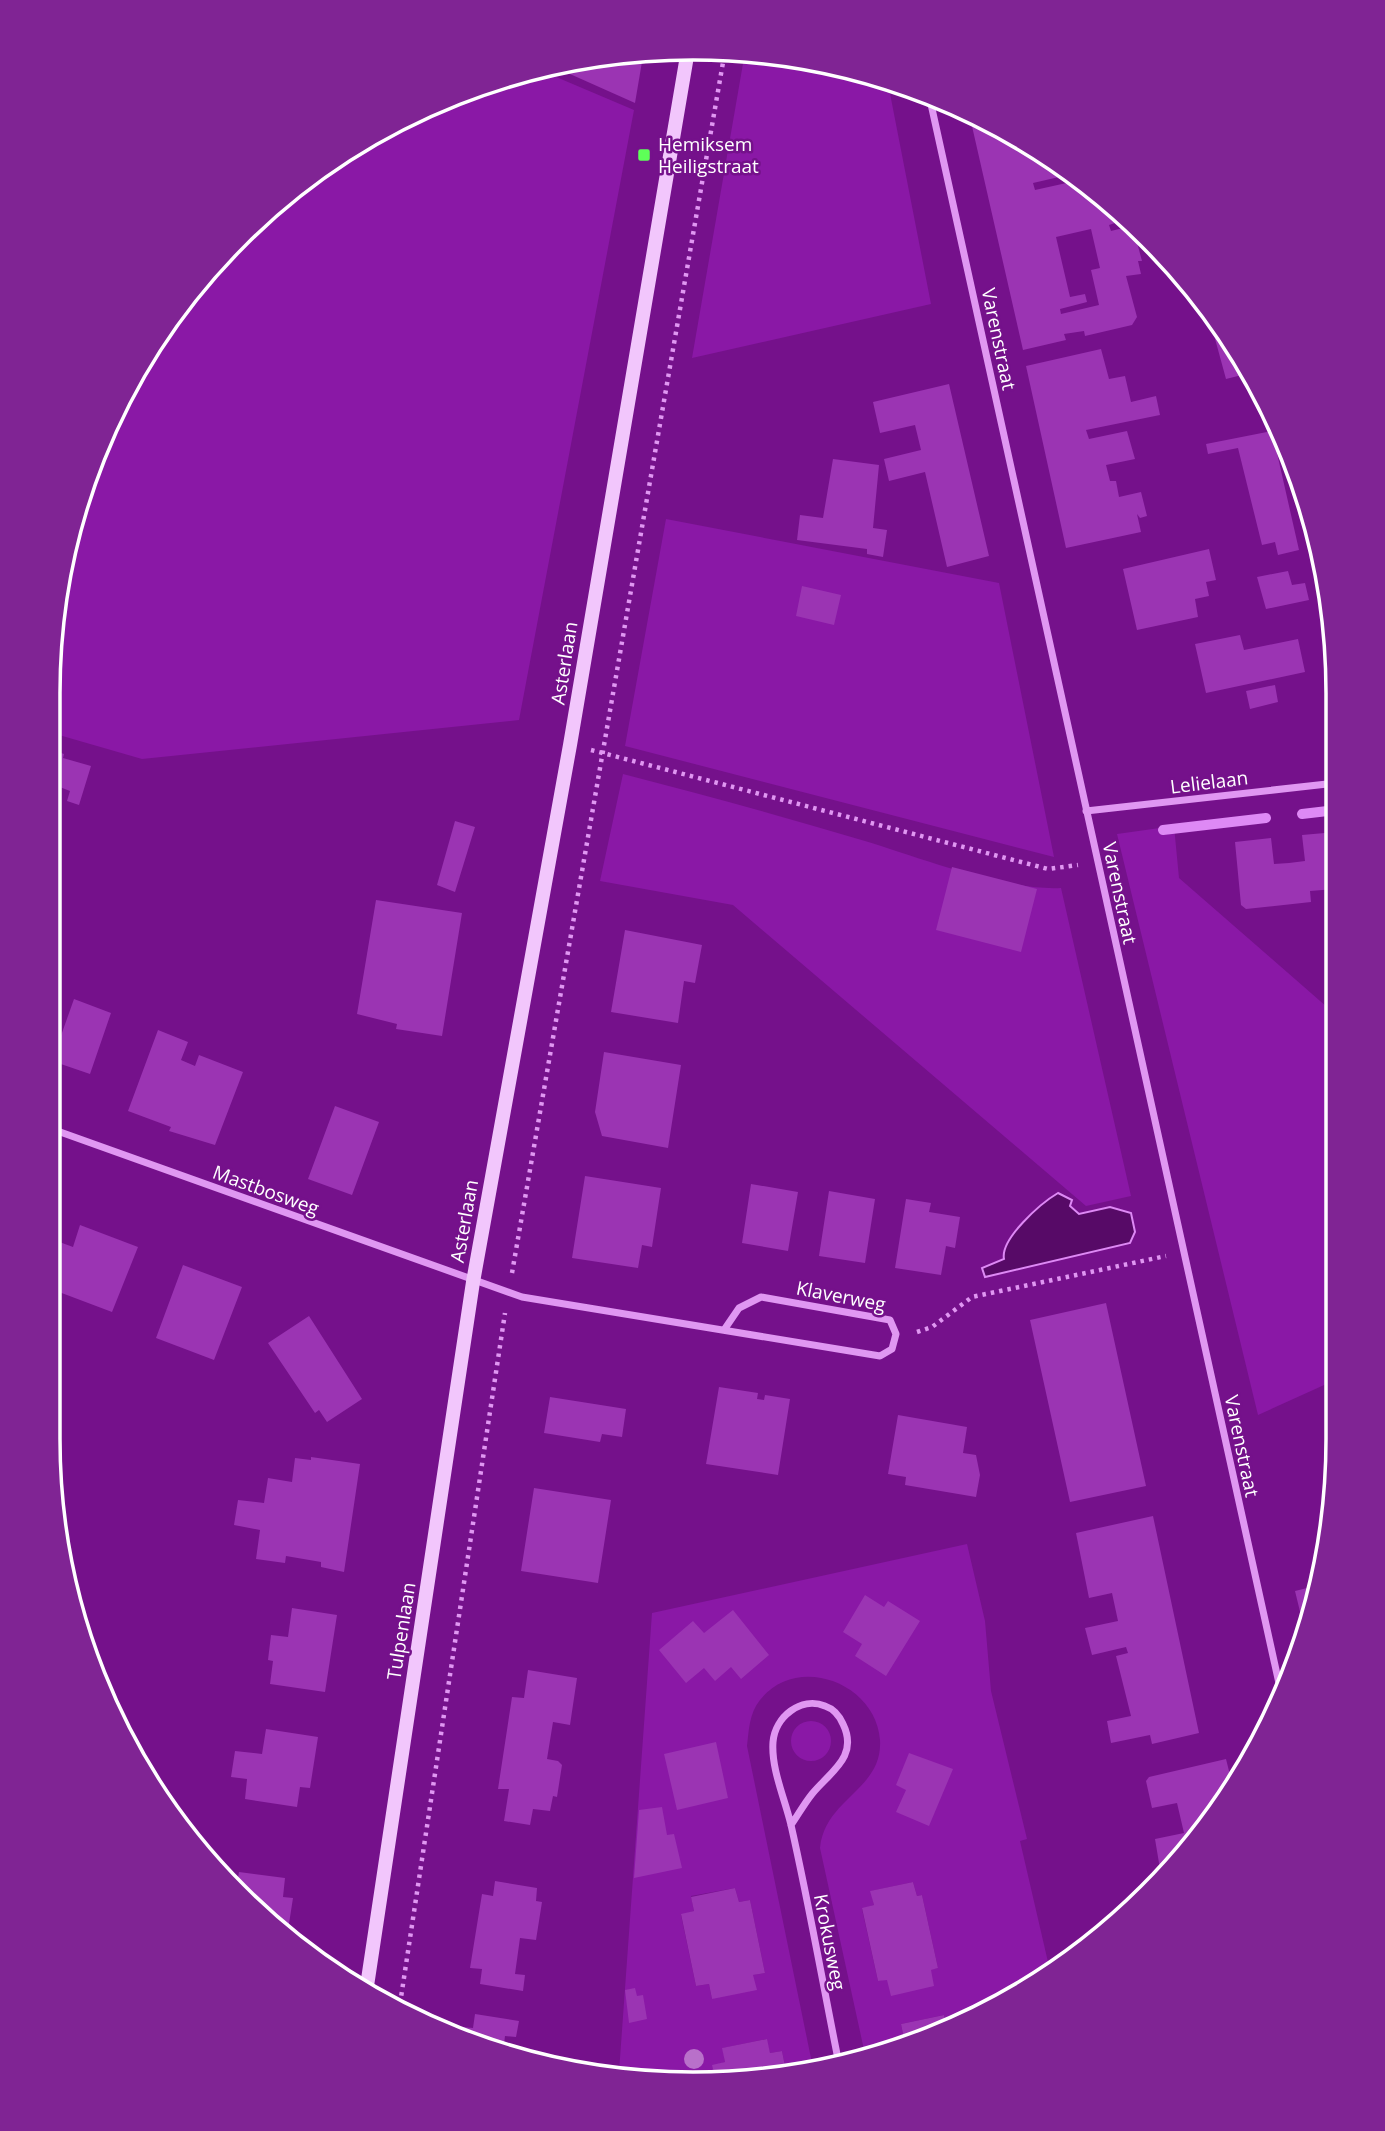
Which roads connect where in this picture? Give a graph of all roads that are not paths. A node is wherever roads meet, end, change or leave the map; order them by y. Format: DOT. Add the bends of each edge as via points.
graph roads {
  1 [pos="686,60"];
  2 [pos="932,107"];
  3 [pos="1326,784"];
  4 [pos="1086,811"];
  5 [pos="60,1132"];
  6 [pos="473,1282"];
  7 [pos="724,1330"];
  8 [pos="1278,1679"];
  9 [pos="791,1825"];
  10 [pos="368,1982"];
  11 [pos="837,2054"];
  1 -- 6 [label="street, Asterlaan"];
  2 -- 4 [label="street, Varenstraat"];
  3 -- 4 [label="street, Lelielaan"];
  4 -- 8 [label="street, Varenstraat"];
  5 -- 6 [label="street, Mastbosweg"];
  6 -- 7 [label="street, Klaverweg" via="509,1293"];
  6 -- 10 [label="street, Tulpenlaan"];
  7 -- 7 [label="street, Klaverweg" via="880,1356 892,1349 896,1334 890,1320 761,1297 740,1308"];
  9 -- 9 [label="street, Krokusweg" via="846,1755 848,1737 842,1721 834,1710 821,1704 808,1702 796,1707 784,1716 775,1733 774,1759"];
  9 -- 11 [label="street, Krokusweg"];
}
